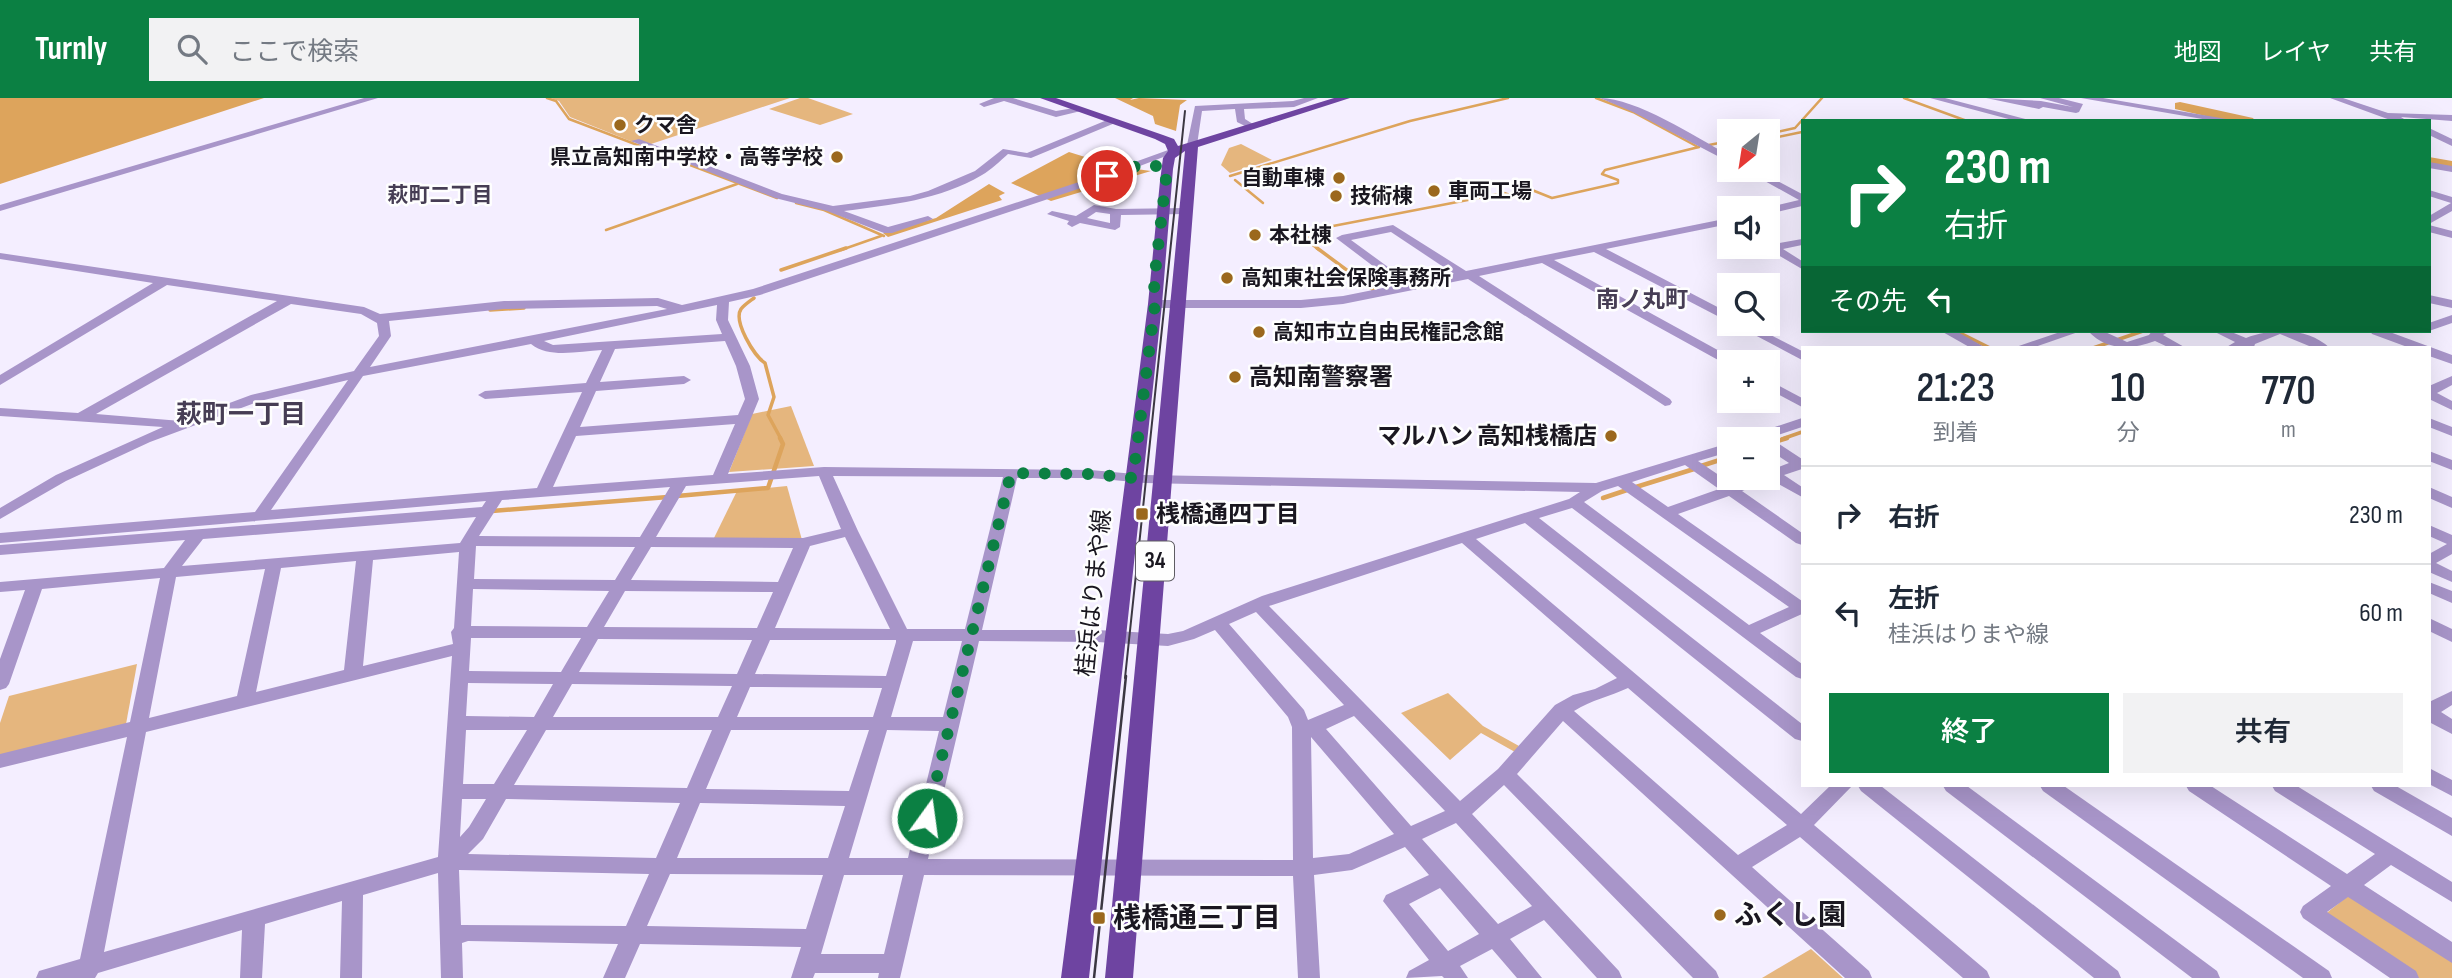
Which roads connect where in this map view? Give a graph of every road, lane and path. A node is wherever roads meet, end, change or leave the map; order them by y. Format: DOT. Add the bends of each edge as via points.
graph roads {
  1 [pos="374,98"];
  2 [pos="1004,98"];
  3 [pos="1045,98"];
  4 [pos="1062,98"];
  5 [pos="1345,98"];
  6 [pos="1604,98"];
  7 [pos="1934,98"];
  8 [pos="1990,98"];
  9 [pos="2085,98"];
  10 [pos="2122,98"];
  11 [pos="2334,98"];
  12 [pos="2162,100"];
  13 [pos="985,101"];
  14 [pos="1316,101"];
  15 [pos="2042,101"];
  16 [pos="1958,104"];
  17 [pos="1198,105"];
  18 [pos="1239,106"];
  19 [pos="2358,107"];
  20 [pos="1080,110"];
  21 [pos="2384,113"];
  22 [pos="2216,114"];
  23 [pos="2452,118"];
  24 [pos="1970,119"];
  25 [pos="2024,119"];
  26 [pos="2027,119"];
  27 [pos="2031,119"];
  28 [pos="2203,119"];
  29 [pos="2229,119"];
  30 [pos="2367,119"];
  31 [pos="2398,119"];
  32 [pos="1112,121"];
  33 [pos="1251,126"];
  34 [pos="2431,132"];
  35 [pos="636,141"];
  36 [pos="2452,143"];
  37 [pos="1183,148"];
  38 [pos="1717,153"];
  39 [pos="1139,165"];
  40 [pos="2431,165"];
  41 [pos="1123,168"];
  42 [pos="2452,169"];
  43 [pos="1167,170"];
  44 [pos="1771,182"];
  45 [pos="2431,194"];
  46 [pos="1037,196"];
  47 [pos="1801,199"];
  48 [pos="1801,200"];
  49 [pos="2452,200"];
  50 [pos="2452,206"];
  51 [pos="1780,207"];
  52 [pos="0,208"];
  53 [pos="833,209"];
  54 [pos="1161,211"];
  55 [pos="1185,211"];
  56 [pos="820,213"];
  57 [pos="1052,214"];
  58 [pos="928,219"];
  59 [pos="2431,221"];
  60 [pos="1717,224"];
  61 [pos="2431,229"];
  62 [pos="894,235"];
  63 [pos="2452,235"];
  64 [pos="1801,242"];
  65 [pos="1780,245"];
  66 [pos="1597,249"];
  67 [pos="1780,253"];
  68 [pos="0,256"];
  69 [pos="1545,260"];
  70 [pos="1801,265"];
  71 [pos="1467,276"];
  72 [pos="166,280"];
  73 [pos="1409,288"];
  74 [pos="723,298"];
  75 [pos="290,299"];
  76 [pos="2431,299"];
  77 [pos="1155,304"];
  78 [pos="1176,304"];
  79 [pos="2452,304"];
  80 [pos="681,309"];
  81 [pos="1717,312"];
  82 [pos="380,318"];
  83 [pos="1951,333"];
  84 [pos="2057,333"];
  85 [pos="2098,333"];
  86 [pos="2224,333"];
  87 [pos="2275,333"];
  88 [pos="2284,333"];
  89 [pos="2381,333"];
  90 [pos="2416,333"];
  91 [pos="2160,334"];
  92 [pos="1763,336"];
  93 [pos="729,337"];
  94 [pos="534,340"];
  95 [pos="2400,340"];
  96 [pos="610,345"];
  97 [pos="2253,345"];
  98 [pos="1976,346"];
  99 [pos="2024,346"];
  100 [pos="2121,346"];
  101 [pos="2126,346"];
  102 [pos="2177,346"];
  103 [pos="2319,346"];
  104 [pos="2416,346"];
  105 [pos="2431,352"];
  106 [pos="1717,355"];
  107 [pos="1801,355"];
  108 [pos="2452,360"];
  109 [pos="361,373"];
  110 [pos="684,380"];
  111 [pos="0,381"];
  112 [pos="2451,381"];
  113 [pos="591,388"];
  114 [pos="1780,391"];
  115 [pos="2431,391"];
  116 [pos="2431,393"];
  117 [pos="485,395"];
  118 [pos="1665,402"];
  119 [pos="1801,402"];
  120 [pos="2452,406"];
  121 [pos="0,412"];
  122 [pos="2431,415"];
  123 [pos="79,418"];
  124 [pos="744,419"];
  125 [pos="1801,422"];
  126 [pos="2431,423"];
  127 [pos="182,427"];
  128 [pos="1780,431"];
  129 [pos="570,432"];
  130 [pos="2452,432"];
  131 [pos="1717,451"];
  132 [pos="1780,451"];
  133 [pos="2431,457"];
  134 [pos="1687,460"];
  135 [pos="1801,463"];
  136 [pos="1801,464"];
  137 [pos="2452,466"];
  138 [pos="824,471"];
  139 [pos="1780,472"];
  140 [pos="1011,473"];
  141 [pos="719,478"];
  142 [pos="1133,478"];
  143 [pos="1163,479"];
  144 [pos="681,481"];
  145 [pos="1621,481"];
  146 [pos="1717,481"];
  147 [pos="1780,482"];
  148 [pos="1597,488"];
  149 [pos="1729,490"];
  150 [pos="543,492"];
  151 [pos="1801,492"];
  152 [pos="2431,493"];
  153 [pos="1574,502"];
  154 [pos="2452,503"];
  155 [pos="492,504"];
  156 [pos="1673,510"];
  157 [pos="0,514"];
  158 [pos="1526,516"];
  159 [pos="259,517"];
  160 [pos="0,526"];
  161 [pos="850,531"];
  162 [pos="2431,531"];
  163 [pos="198,534"];
  164 [pos="1464,537"];
  165 [pos="0,538"];
  166 [pos="1801,539"];
  167 [pos="2452,541"];
  168 [pos="645,542"];
  169 [pos="803,543"];
  170 [pos="467,544"];
  171 [pos="2452,548"];
  172 [pos="0,550"];
  173 [pos="365,555"];
  174 [pos="2431,559"];
  175 [pos="274,563"];
  176 [pos="2431,567"];
  177 [pos="169,573"];
  178 [pos="2452,577"];
  179 [pos="34,584"];
  180 [pos="464,584"];
  181 [pos="619,586"];
  182 [pos="0,587"];
  183 [pos="784,587"];
  184 [pos="2431,588"];
  185 [pos="2452,598"];
  186 [pos="1258,604"];
  187 [pos="1800,604"];
  188 [pos="1219,624"];
  189 [pos="2431,625"];
  190 [pos="1748,632"];
  191 [pos="591,633"];
  192 [pos="763,635"];
  193 [pos="903,635"];
  194 [pos="971,636"];
  195 [pos="2452,636"];
  196 [pos="1117,638"];
  197 [pos="460,640"];
  198 [pos="1147,640"];
  199 [pos="1801,672"];
  200 [pos="353,674"];
  201 [pos="458,677"];
  202 [pos="564,678"];
  203 [pos="1631,678"];
  204 [pos="744,680"];
  205 [pos="892,682"];
  206 [pos="0,684"];
  207 [pos="2452,697"];
  208 [pos="245,701"];
  209 [pos="1357,706"];
  210 [pos="1562,710"];
  211 [pos="2431,711"];
  212 [pos="2431,713"];
  213 [pos="455,723"];
  214 [pos="539,723"];
  215 [pos="950,724"];
  216 [pos="724,726"];
  217 [pos="879,726"];
  218 [pos="137,727"];
  219 [pos="1307,727"];
  220 [pos="2452,727"];
  221 [pos="1801,733"];
  222 [pos="0,761"];
  223 [pos="1505,774"];
  224 [pos="2431,776"];
  225 [pos="1841,787"];
  226 [pos="1869,787"];
  227 [pos="1954,787"];
  228 [pos="2051,787"];
  229 [pos="2198,787"];
  230 [pos="2284,787"];
  231 [pos="2384,787"];
  232 [pos="2452,789"];
  233 [pos="452,791"];
  234 [pos="499,793"];
  235 [pos="693,796"];
  236 [pos="858,799"];
  237 [pos="1460,813"];
  238 [pos="1801,826"];
  239 [pos="2452,828"];
  240 [pos="1406,836"];
  241 [pos="2391,854"];
  242 [pos="448,862"];
  243 [pos="916,865"];
  244 [pos="662,866"];
  245 [pos="838,866"];
  246 [pos="1087,866"];
  247 [pos="1129,866"];
  248 [pos="1737,866"];
  249 [pos="1303,868"];
  250 [pos="1442,878"];
  251 [pos="2349,886"];
  252 [pos="352,889"];
  253 [pos="2452,893"];
  254 [pos="1546,909"];
  255 [pos="254,918"];
  256 [pos="633,934"];
  257 [pos="451,936"];
  258 [pos="1494,937"];
  259 [pos="816,938"];
  260 [pos="2452,954"];
  261 [pos="805,970"];
  262 [pos="1451,970"];
  263 [pos="891,971"];
  264 [pos="87,972"];
  265 [pos="47,978"];
  266 [pos="251,978"];
  267 [pos="351,978"];
  268 [pos="452,978"];
  269 [pos="614,978"];
  270 [pos="1075,978"];
  271 [pos="1119,978"];
  272 [pos="1310,978"];
  273 [pos="1417,978"];
  274 [pos="1531,978"];
  275 [pos="1611,978"];
  276 [pos="1708,978"];
  277 [pos="1861,978"];
  278 [pos="1979,978"];
  279 [pos="2110,978"];
  280 [pos="2209,978"];
  281 [pos="2320,978"];
  282 [pos="2408,978"];
  1 -- 52 [label="street"];
  2 -- 13 [label="street"];
  2 -- 20 [label="street" via="1056,114"];
  3 -- 20 [label="main road"];
  4 -- 37 [label="main road"];
  5 -- 14 [label="main road"];
  6 -- 38 [label="street"];
  7 -- 16 [label="street"];
  8 -- 15 [label="street"];
  8 -- 26 [label="street"];
  9 -- 28 [label="street"];
  10 -- 12 [label="street"];
  11 -- 19 [label="street"];
  12 -- 22 [label="street"];
  14 -- 18 [label="street"];
  14 -- 33 [label="main road"];
  15 -- 27 [label="street"];
  16 -- 24 [label="street"];
  16 -- 25 [label="street"];
  17 -- 18 [label="street"];
  17 -- 37 [label="street"];
  18 -- 33 [label="street" via="1240,120"];
  19 -- 21 [label="street"];
  19 -- 30 [label="street"];
  20 -- 32 [label="main road"];
  21 -- 23 [label="street"];
  21 -- 31 [label="street"];
  22 -- 28 [label="street"];
  22 -- 29 [label="street"];
  32 -- 37 [label="main road"];
  32 -- 53 [label="street" via="1028,156 1006,151 979,173 933,193"];
  33 -- 37 [label="main road"];
  34 -- 36 [label="street"];
  35 -- 53 [label="street" via="779,196"];
  37 -- 39 [label="street"];
  37 -- 41 [label="street"];
  37 -- 43 [label="main road, 桂浜はりまや線 / 34" via="1169,158"];
  37 -- 55 [label="main road, 34"];
  39 -- 41 [label="street"];
  39 -- 43 [label="street"];
  40 -- 42 [label="street"];
  41 -- 46 [label="street"];
  43 -- 54 [label="main road, 桂浜はりまや線 / 34"];
  44 -- 47 [label="street"];
  45 -- 49 [label="street"];
  46 -- 62 [label="street"];
  46 -- 74 [label="street" via="824,271"];
  48 -- 51 [label="street"];
  50 -- 59 [label="street"];
  53 -- 56 [label="street"];
  53 -- 62 [label="street"];
  54 -- 55 [label="street"];
  54 -- 57 [label="street" via="1116,212 1115,227"];
  54 -- 77 [label="main road, 桂浜はりまや線 / 34"];
  55 -- 78 [label="main road, 34"];
  58 -- 62 [label="street"];
  60 -- 66 [label="street"];
  61 -- 63 [label="street"];
  62 -- 74 [label="street"];
  64 -- 65 [label="street"];
  66 -- 69 [label="street"];
  66 -- 81 [label="street"];
  67 -- 70 [label="street"];
  68 -- 72 [label="street"];
  69 -- 71 [label="street"];
  69 -- 106 [label="street"];
  71 -- 73 [label="street"];
  71 -- 73 [label="street" via="1393,228 1342,238"];
  71 -- 118 [label="street"];
  72 -- 75 [label="street"];
  72 -- 111 [label="street"];
  73 -- 78 [label="street" via="1324,303"];
  74 -- 80 [label="street"];
  74 -- 93 [label="street" via="722,320"];
  75 -- 82 [label="street" via="364,311"];
  75 -- 123 [label="street"];
  76 -- 79 [label="street"];
  77 -- 78 [label="street"];
  77 -- 142 [label="main road, 桂浜はりまや線 / 34"];
  78 -- 143 [label="main road, 34"];
  80 -- 82 [label="street" via="658,302 504,305"];
  80 -- 94 [label="street"];
  82 -- 109 [label="street" via="385,336"];
  83 -- 98 [label="street"];
  84 -- 99 [label="street"];
  85 -- 100 [label="street"];
  86 -- 97 [label="street"];
  87 -- 97 [label="street"];
  88 -- 103 [label="street"];
  89 -- 95 [label="street"];
  90 -- 95 [label="street"];
  91 -- 101 [label="street"];
  91 -- 102 [label="street"];
  92 -- 107 [label="street"];
  93 -- 96 [label="street"];
  93 -- 124 [label="street" via="752,399"];
  94 -- 96 [label="street" via="553,349"];
  94 -- 109 [label="street"];
  95 -- 104 [label="street"];
  96 -- 113 [label="street"];
  105 -- 108 [label="street"];
  109 -- 127 [label="street"];
  109 -- 159 [label="street"];
  110 -- 113 [label="street"];
  112 -- 115 [label="street"];
  113 -- 117 [label="street"];
  113 -- 129 [label="street"];
  114 -- 119 [label="street"];
  116 -- 120 [label="street"];
  120 -- 122 [label="street"];
  121 -- 123 [label="street"];
  123 -- 127 [label="street"];
  124 -- 129 [label="street"];
  124 -- 141 [label="street"];
  125 -- 128 [label="street"];
  126 -- 130 [label="street"];
  127 -- 157 [label="street" via="72,473"];
  127 -- 160 [label="street" via="73,482"];
  129 -- 150 [label="street"];
  131 -- 134 [label="street"];
  132 -- 135 [label="street"];
  133 -- 137 [label="street"];
  134 -- 145 [label="street"];
  134 -- 146 [label="street"];
  136 -- 139 [label="street"];
  138 -- 140 [label="street"];
  138 -- 141 [label="street"];
  138 -- 161 [label="street"];
  140 -- 142 [label="street"];
  140 -- 194 [label="street"];
  141 -- 144 [label="street"];
  142 -- 143 [label="street"];
  142 -- 196 [label="main road, 桂浜はりまや線 / 34"];
  143 -- 148 [label="street"];
  143 -- 198 [label="main road, 34"];
  144 -- 150 [label="street"];
  144 -- 168 [label="street"];
  145 -- 148 [label="street"];
  145 -- 187 [label="street"];
  147 -- 151 [label="street"];
  148 -- 153 [label="street"];
  149 -- 156 [label="street"];
  149 -- 166 [label="street"];
  150 -- 155 [label="street"];
  152 -- 154 [label="street"];
  153 -- 158 [label="street"];
  153 -- 190 [label="street"];
  155 -- 159 [label="street"];
  155 -- 163 [label="street"];
  155 -- 170 [label="street"];
  158 -- 164 [label="street"];
  158 -- 221 [label="street"];
  159 -- 165 [label="street"];
  161 -- 169 [label="street"];
  161 -- 193 [label="street"];
  162 -- 167 [label="street"];
  163 -- 172 [label="street"];
  163 -- 177 [label="street"];
  164 -- 186 [label="street"];
  164 -- 203 [label="street"];
  168 -- 169 [label="street"];
  168 -- 170 [label="street"];
  168 -- 181 [label="street"];
  169 -- 183 [label="street"];
  170 -- 173 [label="street"];
  170 -- 180 [label="street"];
  171 -- 174 [label="street"];
  173 -- 175 [label="street"];
  173 -- 200 [label="street"];
  175 -- 177 [label="street"];
  175 -- 208 [label="street"];
  176 -- 178 [label="street"];
  177 -- 179 [label="street"];
  177 -- 218 [label="street"];
  179 -- 182 [label="street"];
  179 -- 206 [label="street"];
  180 -- 181 [label="street"];
  180 -- 197 [label="street"];
  181 -- 183 [label="street"];
  181 -- 191 [label="street"];
  183 -- 192 [label="street"];
  184 -- 185 [label="street"];
  186 -- 188 [label="street"];
  186 -- 209 [label="street"];
  187 -- 190 [label="street"];
  188 -- 198 [label="street" via="1168,640"];
  188 -- 219 [label="street"];
  189 -- 195 [label="street"];
  190 -- 199 [label="street"];
  191 -- 192 [label="street"];
  191 -- 197 [label="street"];
  191 -- 202 [label="street"];
  192 -- 193 [label="street"];
  192 -- 204 [label="street"];
  193 -- 194 [label="street"];
  193 -- 205 [label="street" via="905,642"];
  194 -- 196 [label="street"];
  194 -- 215 [label="street"];
  196 -- 198 [label="street"];
  196 -- 246 [label="main road, 桂浜はりまや線 / 34"];
  197 -- 200 [label="street"];
  197 -- 201 [label="street"];
  198 -- 247 [label="main road, 34"];
  200 -- 208 [label="street"];
  201 -- 202 [label="street"];
  201 -- 213 [label="street"];
  202 -- 204 [label="street"];
  202 -- 214 [label="street"];
  203 -- 210 [label="street"];
  203 -- 238 [label="street"];
  204 -- 205 [label="street"];
  204 -- 216 [label="street"];
  205 -- 217 [label="street"];
  207 -- 211 [label="street"];
  208 -- 218 [label="street"];
  209 -- 219 [label="street"];
  209 -- 237 [label="street"];
  210 -- 223 [label="street"];
  210 -- 248 [label="street"];
  212 -- 220 [label="street"];
  213 -- 214 [label="street"];
  213 -- 233 [label="street"];
  214 -- 216 [label="street"];
  214 -- 234 [label="street"];
  215 -- 217 [label="street"];
  215 -- 243 [label="street"];
  216 -- 217 [label="street"];
  216 -- 235 [label="street"];
  217 -- 236 [label="street"];
  218 -- 222 [label="street"];
  218 -- 264 [label="street"];
  219 -- 240 [label="street"];
  219 -- 249 [label="street"];
  223 -- 237 [label="street"];
  223 -- 276 [label="street"];
  224 -- 232 [label="street"];
  225 -- 238 [label="street"];
  226 -- 279 [label="street"];
  227 -- 280 [label="street"];
  228 -- 281 [label="street"];
  229 -- 251 [label="street"];
  230 -- 241 [label="street"];
  231 -- 239 [label="street"];
  233 -- 234 [label="street"];
  233 -- 242 [label="street"];
  234 -- 235 [label="street"];
  234 -- 242 [label="street" via="476,833"];
  235 -- 236 [label="street"];
  235 -- 244 [label="street"];
  236 -- 245 [label="street"];
  237 -- 240 [label="street"];
  237 -- 254 [label="street"];
  238 -- 248 [label="street"];
  238 -- 278 [label="street"];
  240 -- 249 [label="street" via="1352,862"];
  240 -- 250 [label="street"];
  241 -- 251 [label="street"];
  241 -- 253 [label="street"];
  242 -- 244 [label="street"];
  242 -- 252 [label="street"];
  242 -- 257 [label="street"];
  243 -- 245 [label="street"];
  243 -- 246 [label="street"];
  243 -- 263 [label="street"];
  244 -- 245 [label="street"];
  244 -- 256 [label="street"];
  245 -- 259 [label="street"];
  246 -- 247 [label="street"];
  246 -- 270 [label="main road, 桂浜はりまや線 / 34"];
  247 -- 249 [label="street"];
  247 -- 271 [label="main road, 34"];
  248 -- 277 [label="street"];
  249 -- 272 [label="street"];
  250 -- 258 [label="street"];
  250 -- 262 [label="street" via="1394,901"];
  251 -- 260 [label="street"];
  251 -- 282 [label="street" via="2311,912"];
  252 -- 255 [label="street"];
  252 -- 267 [label="street"];
  254 -- 258 [label="street"];
  254 -- 275 [label="street"];
  255 -- 264 [label="street"];
  255 -- 266 [label="street"];
  256 -- 257 [label="street" via="468,932"];
  256 -- 259 [label="street"];
  256 -- 269 [label="street"];
  257 -- 268 [label="street"];
  258 -- 262 [label="street"];
  258 -- 274 [label="street"];
  259 -- 261 [label="street"];
  261 -- 263 [label="street"];
  262 -- 273 [label="street"];
  264 -- 265 [label="street"];
}
